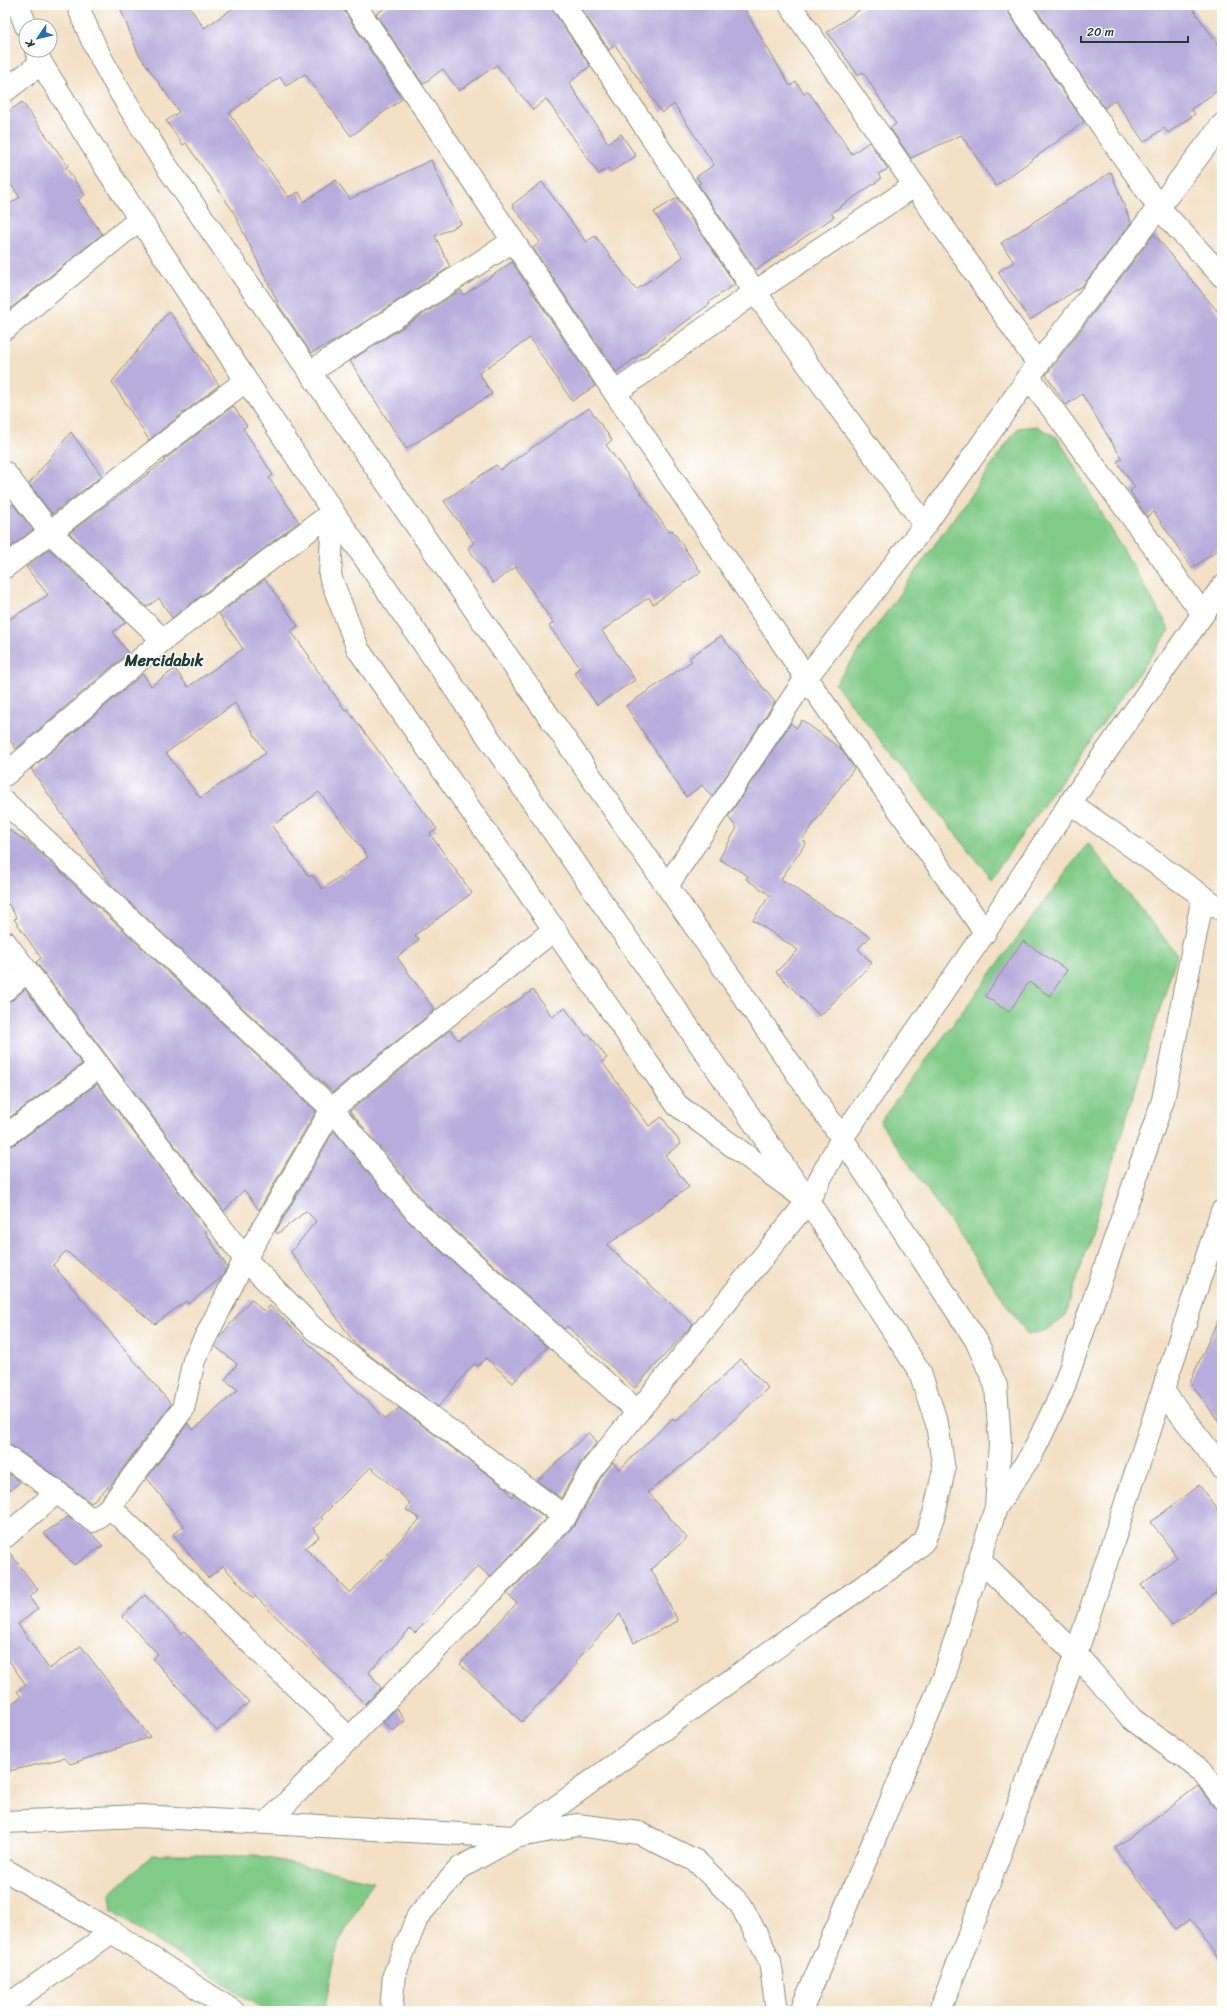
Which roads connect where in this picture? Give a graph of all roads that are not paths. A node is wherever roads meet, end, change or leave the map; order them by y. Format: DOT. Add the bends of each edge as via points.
graph roads {
  1 [pos="78,5"];
  2 [pos="355,5"];
  3 [pos="564,5"];
  4 [pos="790,5"];
  5 [pos="1018,5"];
  6 [pos="37,58"];
  7 [pos="39,58"];
  8 [pos="5,91"];
  9 [pos="1222,125"];
  10 [pos="914,186"];
  11 [pos="1159,208"];
  12 [pos="140,219"];
  13 [pos="513,241"];
  14 [pos="1222,276"];
  15 [pos="755,292"];
  16 [pos="5,329"];
  17 [pos="1033,370"];
  18 [pos="310,372"];
  19 [pos="245,381"];
  20 [pos="615,393"];
  21 [pos="5,473"];
  22 [pos="333,512"];
  23 [pos="925,524"];
  24 [pos="50,532"];
  25 [pos="5,567"];
  26 [pos="1222,587"];
  27 [pos="1203,614"];
  28 [pos="163,640"];
  29 [pos="806,678"];
  30 [pos="5,775"];
  31 [pos="5,802"];
  32 [pos="1070,803"];
  33 [pos="667,886"];
  34 [pos="1203,897"];
  35 [pos="1222,910"];
  36 [pos="555,928"];
  37 [pos="985,932"];
  38 [pos="5,942"];
  39 [pos="27,971"];
  40 [pos="5,990"];
  41 [pos="99,1067"];
  42 [pos="332,1109"];
  43 [pos="8,1134"];
  44 [pos="842,1138"];
  45 [pos="808,1201"];
  46 [pos="1222,1211"];
  47 [pos="245,1259"];
  48 [pos="1163,1391"];
  49 [pos="638,1412"];
  50 [pos="5,1456"];
  51 [pos="1222,1468"];
  52 [pos="57,1492"];
  53 [pos="110,1507"];
  54 [pos="996,1507"];
  55 [pos="565,1517"];
  56 [pos="5,1537"];
  57 [pos="980,1560"];
  58 [pos="1076,1654"];
  59 [pos="350,1739"];
  60 [pos="1222,1797"];
  61 [pos="5,1822"];
  62 [pos="268,1822"];
  63 [pos="515,1837"];
  64 [pos="5,1870"];
  65 [pos="112,1932"];
  66 [pos="5,2007"];
  67 [pos="233,2011"];
  68 [pos="391,2011"];
  69 [pos="777,2011"];
  70 [pos="801,2011"];
  71 [pos="940,2011"];
  1 -- 18 [label="street" via="86,29 117,88 163,161"];
  2 -- 13 [label="street"];
  3 -- 15 [label="street"];
  4 -- 10 [label="street"];
  5 -- 11 [label="street"];
  6 -- 8 [label="street"];
  7 -- 12 [label="street"];
  9 -- 11 [label="street"];
  10 -- 15 [label="street"];
  10 -- 17 [label="street"];
  11 -- 14 [label="street"];
  11 -- 17 [label="street"];
  12 -- 16 [label="street"];
  12 -- 19 [label="street"];
  13 -- 18 [label="street"];
  13 -- 20 [label="street"];
  15 -- 20 [label="street"];
  15 -- 23 [label="street"];
  17 -- 23 [label="street"];
  17 -- 27 [label="street"];
  18 -- 33 [label="street"];
  19 -- 22 [label="street"];
  19 -- 24 [label="street"];
  20 -- 29 [label="street"];
  21 -- 24 [label="street"];
  22 -- 28 [label="street"];
  22 -- 36 [label="street" via="330,576 358,649"];
  22 -- 45 [label="street"];
  23 -- 29 [label="street"];
  24 -- 25 [label="street"];
  24 -- 28 [label="street"];
  26 -- 27 [label="street"];
  27 -- 32 [label="street"];
  28 -- 30 [label="street"];
  29 -- 33 [label="street"];
  29 -- 37 [label="street"];
  31 -- 42 [label="street"];
  32 -- 34 [label="street"];
  32 -- 37 [label="street"];
  33 -- 44 [label="street"];
  34 -- 35 [label="street"];
  34 -- 54 [label="street" via="1160,1108 1062,1392 1032,1454"];
  36 -- 42 [label="street"];
  36 -- 45 [label="street" via="677,1104"];
  37 -- 44 [label="street"];
  38 -- 39 [label="street"];
  39 -- 40 [label="street"];
  39 -- 41 [label="street"];
  41 -- 43 [label="street"];
  41 -- 47 [label="street"];
  42 -- 47 [label="street"];
  42 -- 49 [label="street" via="416,1212"];
  44 -- 45 [label="street"];
  44 -- 54 [label="street" via="976,1340 996,1386 1000,1443"];
  45 -- 49 [label="street"];
  45 -- 63 [label="street" via="920,1372 937,1424 944,1470 934,1514 924,1541 904,1559 818,1617"];
  46 -- 48 [label="street"];
  47 -- 53 [label="street" via="194,1360 183,1408"];
  47 -- 55 [label="street" via="315,1330"];
  48 -- 51 [label="street"];
  48 -- 58 [label="street"];
  49 -- 55 [label="street" via="591,1470"];
  50 -- 52 [label="street"];
  52 -- 53 [label="street" via="93,1521"];
  52 -- 56 [label="street"];
  53 -- 59 [label="street"];
  54 -- 57 [label="street"];
  55 -- 59 [label="street"];
  57 -- 58 [label="street"];
  57 -- 70 [label="street" via="944,1677"];
  58 -- 60 [label="street" via="1132,1719 1202,1771"];
  58 -- 71 [label="street"];
  59 -- 62 [label="street"];
  61 -- 62 [label="street" via="140,1816"];
  62 -- 63 [label="street"];
  63 -- 68 [label="street" via="460,1868 418,1916 394,1974"];
  63 -- 69 [label="street" via="577,1825 639,1833 696,1861 741,1905 770,1961"];
  64 -- 65 [label="street"];
  65 -- 66 [label="street"];
  65 -- 67 [label="street"];
}
